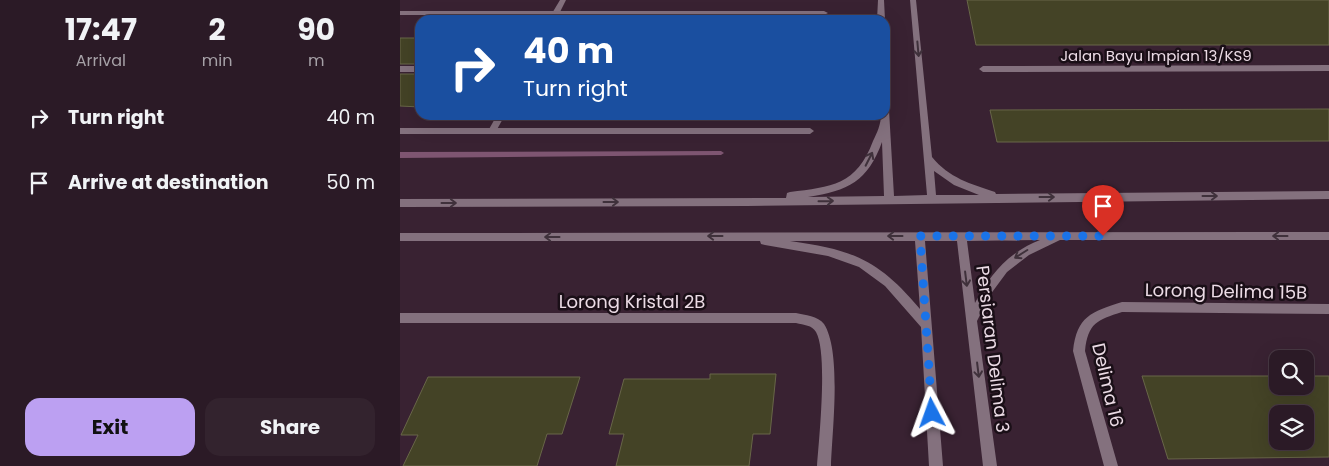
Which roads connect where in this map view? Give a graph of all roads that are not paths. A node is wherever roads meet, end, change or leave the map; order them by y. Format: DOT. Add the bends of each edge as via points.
graph roads {
  1 [pos="563,0"];
  2 [pos="881,0"];
  3 [pos="913,0"];
  4 [pos="400,13"];
  5 [pos="824,13"];
  6 [pos="476,15"];
  7 [pos="554,15"];
  8 [pos="688,15"];
  9 [pos="881,15"];
  10 [pos="1329,68"];
  11 [pos="400,69"];
  12 [pos="415,69"];
  13 [pos="983,69"];
  14 [pos="498,120"];
  15 [pos="886,121"];
  16 [pos="400,131"];
  17 [pos="492,131"];
  18 [pos="810,131"];
  19 [pos="928,158"];
  20 [pos="1329,195"];
  21 [pos="999,198"];
  22 [pos="932,199"];
  23 [pos="889,200"];
  24 [pos="747,202"];
  25 [pos="400,203"];
  26 [pos="742,236"];
  27 [pos="920,236"];
  28 [pos="961,236"];
  29 [pos="1066,236"];
  30 [pos="1329,236"];
  31 [pos="400,237"];
  32 [pos="1122,307"];
  33 [pos="1329,309"];
  34 [pos="400,318"];
  35 [pos="972,322"];
  36 [pos="926,325"];
  37 [pos="824,466"];
  38 [pos="936,466"];
  39 [pos="990,466"];
  40 [pos="1111,466"];
  1 -- 7 [label="street"];
  2 -- 9 [label="street"];
  3 -- 19 [label="street, one-way"];
  4 -- 6 [label="street"];
  5 -- 8 [label="street"];
  10 -- 13 [label="street, Jalan Bayu Impian 13/KS9"];
  11 -- 12 [label="street"];
  14 -- 17 [label="street"];
  15 -- 23 [label="street"];
  24 -- 15 [label="street, one-way" via="826,191 847,183 869,162"];
  16 -- 17 [label="street"];
  17 -- 18 [label="street"];
  19 -- 21 [label="street" via="948,179"];
  19 -- 22 [label="street"];
  21 -- 20 [label="street, one-way"];
  21 -- 22 [label="street"];
  22 -- 23 [label="street"];
  24 -- 23 [label="street, one-way"];
  25 -- 24 [label="street, one-way"];
  27 -- 26 [label="street, one-way"];
  26 -- 31 [label="street, one-way"];
  26 -- 36 [label="street" via="844,256 864,264 883,279"];
  27 -- 28 [label="street"];
  27 -- 36 [label="street"];
  28 -- 29 [label="street"];
  28 -- 35 [label="street, Persiaran Delima 3, one-way"];
  30 -- 29 [label="street, one-way"];
  29 -- 35 [label="street, one-way" via="1034,246 1002,267 990,283"];
  32 -- 33 [label="street, Lorong Delima 15B"];
  32 -- 40 [label="street, Delima 16" via="1087,323 1080,334 1079,351"];
  34 -- 37 [label="street, Lorong Kristal 2B" via="796,318 813,321 822,330 828,368"];
  35 -- 39 [label="street, Persiaran Delima 3, one-way"];
  36 -- 38 [label="street"];
}
